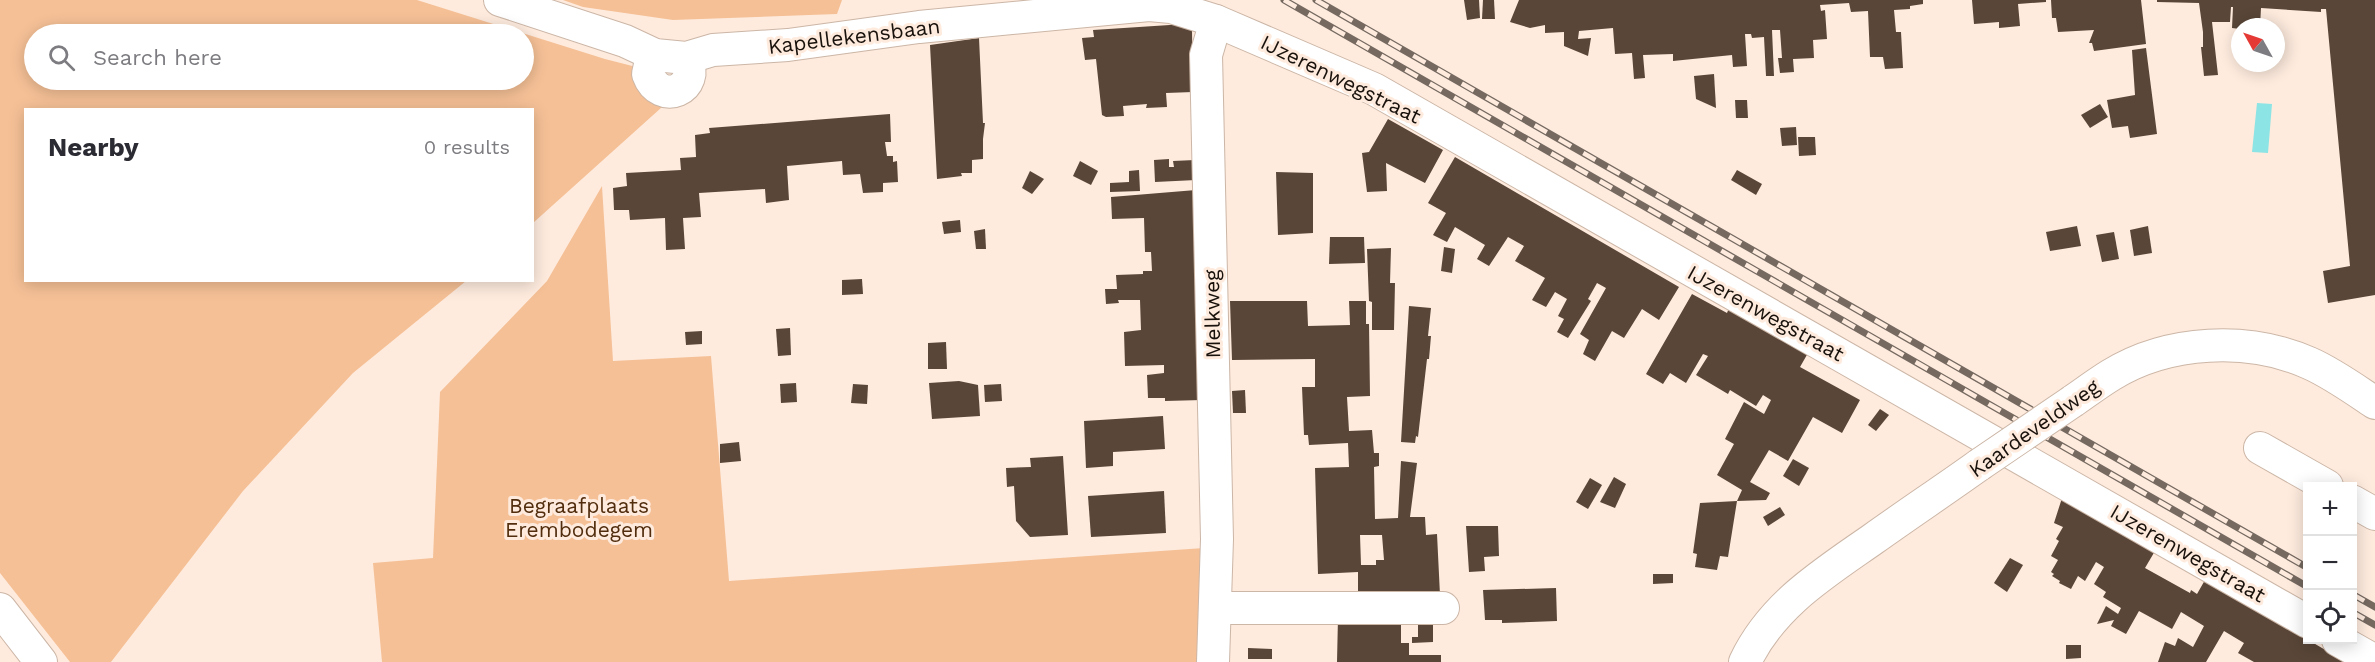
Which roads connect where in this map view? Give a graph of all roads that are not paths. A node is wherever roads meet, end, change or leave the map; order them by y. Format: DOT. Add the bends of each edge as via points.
graph roads {
  1 [pos="500,0"];
  2 [pos="1216,21"];
  3 [pos="2375,403"];
  4 [pos="2260,448"];
  5 [pos="2320,482"];
  6 [pos="2357,504"];
  7 [pos="2375,514"];
  8 [pos="1215,608"];
  9 [pos="1443,608"];
  10 [pos="0,609"];
  11 [pos="2303,620"];
  12 [pos="2346,644"];
  13 [pos="2375,661"];
  14 [pos="41,662"];
  15 [pos="1213,662"];
  16 [pos="1745,662"];
  1 -- 2 [label="street, Kapellekensbaan" via="625,41 655,55 686,58 713,50 1149,5 1171,7"];
  2 -- 8 [label="street, Melkweg" via="1206,54 1217,539"];
  2 -- 11 [label="street, IJzerenwegstraat" via="1374,89"];
  3 -- 16 [label="street, Kaardeveldweg, bridge" via="2308,362 2235,345 2173,350 2142,360 2111,374 1810,582 1770,621"];
  4 -- 5 [label="street"];
  6 -- 7 [label="street"];
  8 -- 9 [label="street"];
  8 -- 15 [label="street, Melkweg"];
  10 -- 14 [label="street"];
  12 -- 13 [label="street"];
}
